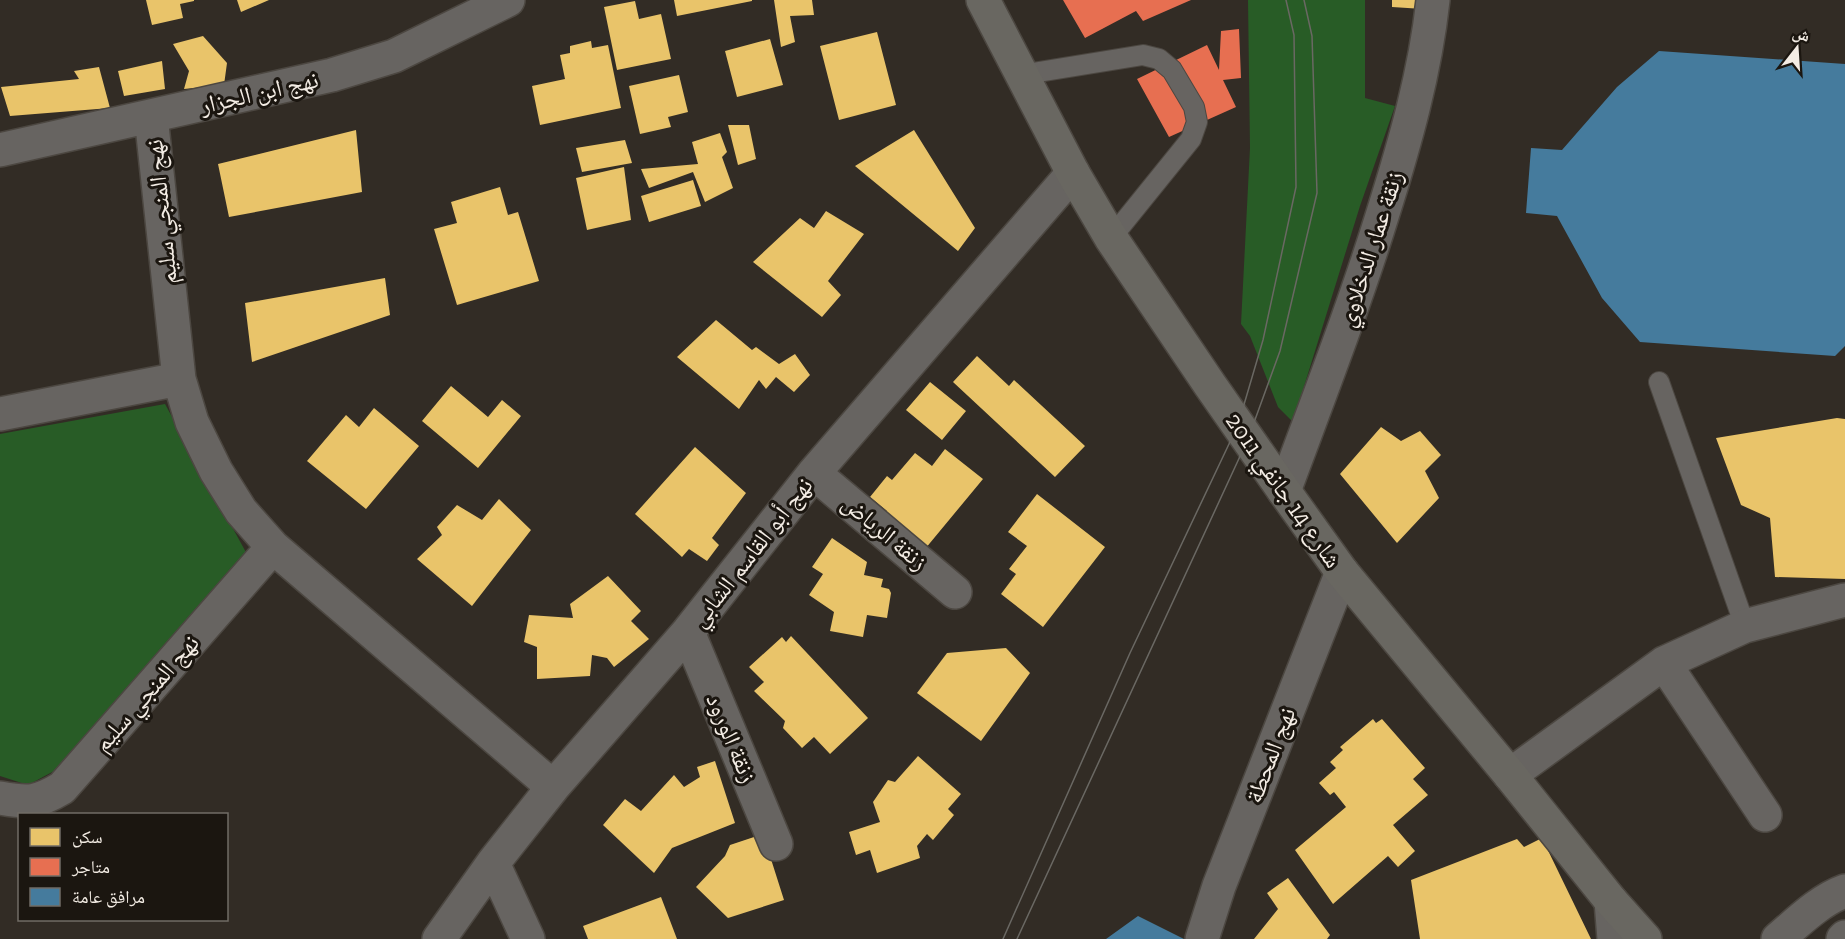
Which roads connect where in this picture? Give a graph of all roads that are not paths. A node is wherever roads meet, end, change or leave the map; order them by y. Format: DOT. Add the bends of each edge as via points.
graph roads {
  1 [pos="508,0"];
  2 [pos="983,0"];
  3 [pos="1433,0"];
  4 [pos="1020,75"];
  5 [pos="151,116"];
  6 [pos="7,142"];
  7 [pos="1073,173"];
  8 [pos="1112,238"];
  9 [pos="179,379"];
  10 [pos="1659,382"];
  11 [pos="0,414"];
  12 [pos="814,473"];
  13 [pos="1284,492"];
  14 [pos="273,547"];
  15 [pos="1342,572"];
  16 [pos="955,592"];
  17 [pos="1845,600"];
  18 [pos="1745,626"];
  19 [pos="688,632"];
  20 [pos="1665,663"];
  21 [pos="1510,775"];
  22 [pos="553,787"];
  23 [pos="0,798"];
  24 [pos="1765,815"];
  25 [pos="776,843"];
  26 [pos="494,863"];
  27 [pos="1845,891"];
  28 [pos="1611,901"];
  29 [pos="439,939"];
  30 [pos="528,939"];
  31 [pos="1202,939"];
  32 [pos="1614,939"];
  33 [pos="1645,939"];
  34 [pos="1779,939"];
  1 -- 5 [label="street, نهج ابن الجزار" via="394,56 332,75"];
  2 -- 4 [label="main road, شارع 14 جانفي 2011"];
  3 -- 13 [label="street, زنقة عمار الدخلاوي" via="1428,43 1403,150 1362,281"];
  4 -- 7 [label="main road, شارع 14 جانفي 2011"];
  4 -- 8 [label="lane" via="1143,55 1159,59 1172,70 1194,107 1197,122 1191,139"];
  5 -- 6 [label="street, نهج ابن الجزار"];
  5 -- 9 [label="street, نهج المنجي سليم"];
  7 -- 8 [label="main road, شارع 14 جانفي 2011"];
  7 -- 12 [label="street, نهج أبو القاسم الشابي"];
  8 -- 13 [label="main road, شارع 14 جانفي 2011"];
  9 -- 11 [label="street"];
  9 -- 14 [label="street, نهج المنجي سليم" via="192,422 216,471 241,510"];
  10 -- 18 [label="lane"];
  12 -- 16 [label="street, زنقة الرياض"];
  12 -- 19 [label="street, نهج أبو القاسم الشابي"];
  13 -- 15 [label="main road, شارع 14 جانفي 2011"];
  14 -- 22 [label="street, نهج المنجي سليم"];
  14 -- 23 [label="street, نهج المنجي سليم" via="63,788 27,803"];
  15 -- 21 [label="main road, شارع 14 جانفي 2011"];
  15 -- 31 [label="street, نهج المحطة" via="1219,886"];
  17 -- 18 [label="street"];
  18 -- 20 [label="street"];
  19 -- 22 [label="street, نهج أبو القاسم الشابي"];
  19 -- 25 [label="street, زنقة الورود"];
  20 -- 21 [label="street"];
  20 -- 24 [label="street"];
  21 -- 28 [label="main road, شارع 14 جانفي 2011"];
  22 -- 26 [label="street, نهج أبو القاسم الشابي"];
  26 -- 29 [label="street, نهج أبو القاسم الشابي"];
  26 -- 30 [label="street"];
  27 -- 34 [label="street"];
  28 -- 32 [label="street"];
  28 -- 33 [label="main road, شارع 14 جانفي 2011"];
}
